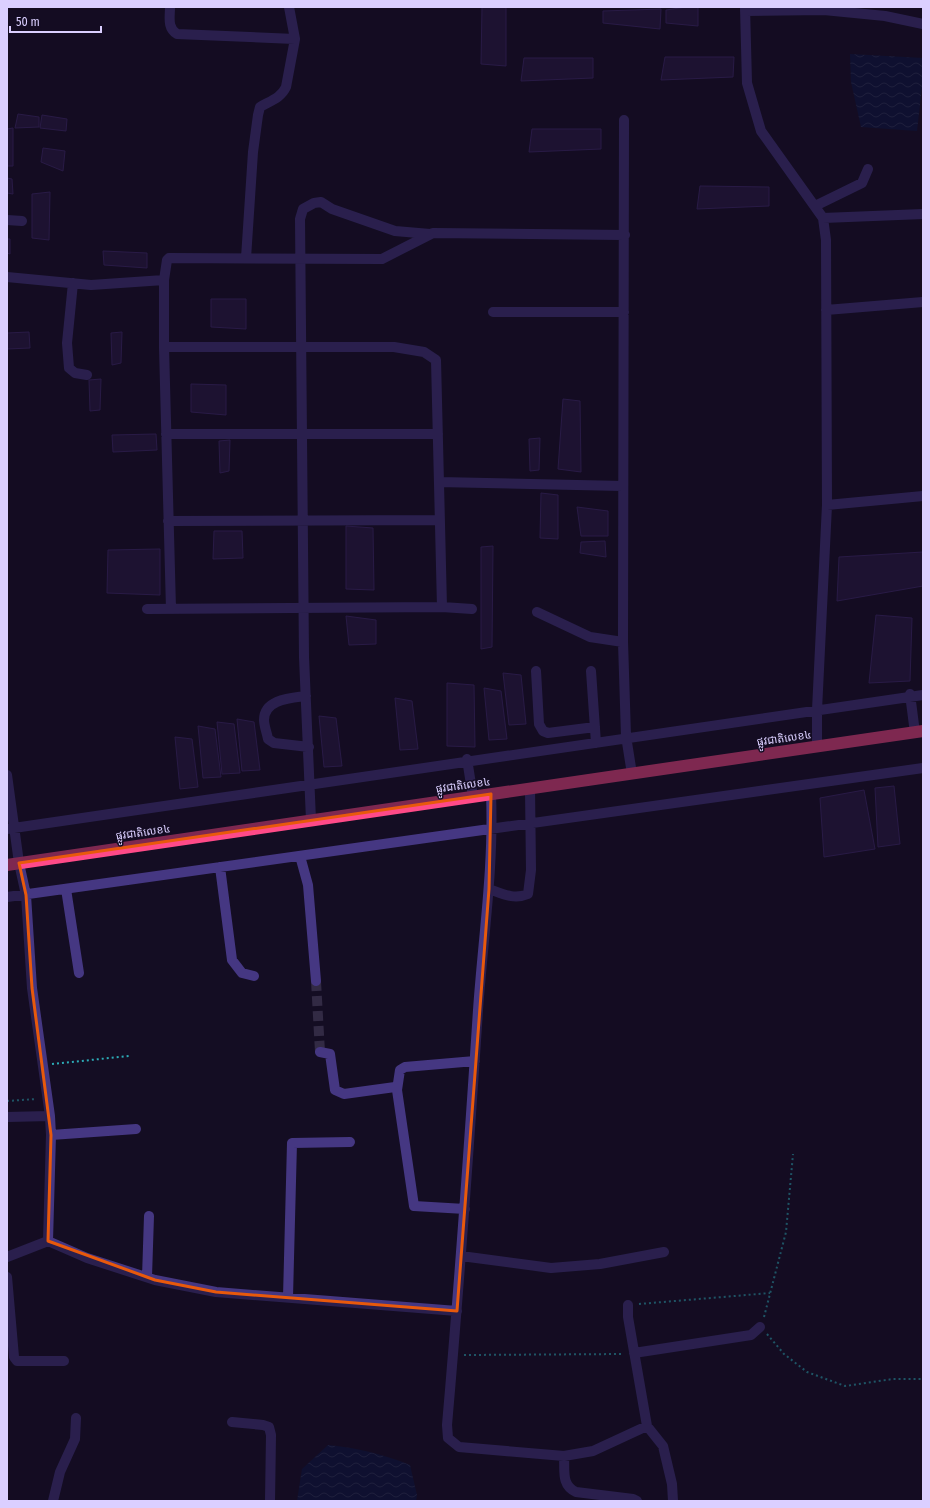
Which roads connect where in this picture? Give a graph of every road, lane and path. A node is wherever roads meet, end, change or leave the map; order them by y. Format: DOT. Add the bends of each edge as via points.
graph roads {
  1 [pos="170,7"];
  2 [pos="289,7"];
  3 [pos="745,9"];
  4 [pos="923,24"];
  5 [pos="295,39"];
  6 [pos="624,120"];
  7 [pos="868,169"];
  8 [pos="815,206"];
  9 [pos="923,214"];
  10 [pos="823,218"];
  11 [pos="7,220"];
  12 [pos="22,220"];
  13 [pos="430,234"];
  14 [pos="625,235"];
  15 [pos="246,258"];
  16 [pos="300,259"];
  17 [pos="7,277"];
  18 [pos="164,280"];
  19 [pos="73,283"];
  20 [pos="923,302"];
  21 [pos="826,310"];
  22 [pos="493,312"];
  23 [pos="624,312"];
  24 [pos="164,347"];
  25 [pos="300,347"];
  26 [pos="87,375"];
  27 [pos="166,434"];
  28 [pos="301,434"];
  29 [pos="438,434"];
  30 [pos="440,482"];
  31 [pos="623,486"];
  32 [pos="923,496"];
  33 [pos="827,505"];
  34 [pos="302,520"];
  35 [pos="440,520"];
  36 [pos="168,521"];
  37 [pos="442,607"];
  38 [pos="304,608"];
  39 [pos="148,609"];
  40 [pos="170,609"];
  41 [pos="472,609"];
  42 [pos="537,612"];
  43 [pos="623,642"];
  44 [pos="536,671"];
  45 [pos="591,672"];
  46 [pos="910,695"];
  47 [pos="923,695"];
  48 [pos="306,696"];
  49 [pos="816,710"];
  50 [pos="594,727"];
  51 [pos="919,732"];
  52 [pos="626,738"];
  53 [pos="596,743"];
  54 [pos="309,747"];
  55 [pos="817,747"];
  56 [pos="467,760"];
  57 [pos="923,768"];
  58 [pos="632,774"];
  59 [pos="7,775"];
  60 [pos="311,784"];
  61 [pos="530,788"];
  62 [pos="491,794"];
  63 [pos="473,797"];
  64 [pos="311,820"];
  65 [pos="531,823"];
  66 [pos="11,829"];
  67 [pos="492,829"];
  68 [pos="300,856"];
  69 [pos="13,864"];
  70 [pos="220,867"];
  71 [pos="66,889"];
  72 [pos="489,889"];
  73 [pos="26,894"];
  74 [pos="7,897"];
  75 [pos="79,973"];
  76 [pos="254,976"];
  77 [pos="316,981"];
  78 [pos="320,1052"];
  79 [pos="129,1056"];
  80 [pos="475,1062"];
  81 [pos="43,1064"];
  82 [pos="397,1090"];
  83 [pos="48,1098"];
  84 [pos="7,1101"];
  85 [pos="50,1116"];
  86 [pos="7,1117"];
  87 [pos="136,1129"];
  88 [pos="51,1135"];
  89 [pos="350,1142"];
  90 [pos="793,1154"];
  91 [pos="464,1209"];
  92 [pos="149,1216"];
  93 [pos="48,1241"];
  94 [pos="664,1252"];
  95 [pos="462,1256"];
  96 [pos="7,1257"];
  97 [pos="7,1277"];
  98 [pos="147,1277"];
  99 [pos="770,1293"];
  100 [pos="288,1297"];
  101 [pos="628,1305"];
  102 [pos="457,1311"];
  103 [pos="760,1327"];
  104 [pos="634,1353"];
  105 [pos="453,1355"];
  106 [pos="64,1360"];
  107 [pos="923,1379"];
  108 [pos="76,1418"];
  109 [pos="232,1422"];
  110 [pos="647,1426"];
  111 [pos="564,1456"];
  112 [pos="53,1501"];
  113 [pos="270,1501"];
  114 [pos="636,1501"];
  115 [pos="673,1501"];
  1 -- 5 [label="street" via="170,25 172,31 177,34"];
  2 -- 5 [label="street"];
  3 -- 4 [label="street" via="824,10 885,16"];
  3 -- 8 [label="street" via="747,83 762,131"];
  5 -- 15 [label="street" via="284,93 260,107 258,115"];
  6 -- 14 [label="street"];
  7 -- 8 [label="street" via="862,183"];
  8 -- 10 [label="street"];
  9 -- 10 [label="street"];
  10 -- 21 [label="street" via="826,240"];
  11 -- 12 [label="street"];
  13 -- 14 [label="street"];
  13 -- 16 [label="street" via="382,259"];
  13 -- 16 [label="street" via="395,231 332,209 321,202 314,203 303,209 300,219"];
  14 -- 23 [label="street"];
  15 -- 16 [label="street"];
  15 -- 18 [label="street" via="169,258"];
  16 -- 25 [label="street"];
  17 -- 19 [label="street"];
  18 -- 19 [label="street" via="91,285"];
  18 -- 24 [label="street"];
  19 -- 26 [label="street" via="67,356 69,368 75,373"];
  20 -- 21 [label="street"];
  21 -- 33 [label="street"];
  22 -- 23 [label="street"];
  23 -- 31 [label="street"];
  24 -- 25 [label="street"];
  24 -- 27 [label="street"];
  25 -- 28 [label="street"];
  25 -- 29 [label="street" via="394,347 424,352 431,356 436,360"];
  27 -- 28 [label="street"];
  27 -- 36 [label="street"];
  28 -- 29 [label="street"];
  28 -- 34 [label="street"];
  29 -- 30 [label="street"];
  30 -- 31 [label="street"];
  30 -- 35 [label="street"];
  31 -- 43 [label="street"];
  32 -- 33 [label="street"];
  33 -- 49 [label="street"];
  34 -- 35 [label="street"];
  34 -- 36 [label="street"];
  34 -- 38 [label="street"];
  35 -- 37 [label="street"];
  36 -- 40 [label="street"];
  37 -- 38 [label="street"];
  37 -- 41 [label="street"];
  38 -- 40 [label="street"];
  38 -- 48 [label="street"];
  39 -- 40 [label="street"];
  42 -- 43 [label="street" via="590,637"];
  43 -- 52 [label="street"];
  44 -- 50 [label="street" via="539,724 543,731 548,733"];
  45 -- 50 [label="street"];
  46 -- 47 [label="street"];
  46 -- 49 [label="street"];
  46 -- 51 [label="street"];
  48 -- 54 [label="street"];
  48 -- 54 [label="street" via="281,699 268,708 264,720 268,739 274,744"];
  49 -- 52 [label="street"];
  49 -- 55 [label="street"];
  50 -- 53 [label="street"];
  51 -- 55 [label="highway, ផ្លូវជាតិលេខ៤"];
  52 -- 53 [label="street"];
  52 -- 58 [label="street"];
  53 -- 56 [label="street"];
  54 -- 60 [label="street"];
  55 -- 58 [label="highway, ផ្លូវជាតិលេខ៤"];
  56 -- 60 [label="street"];
  56 -- 63 [label="street"];
  57 -- 65 [label="street"];
  58 -- 61 [label="highway, ផ្លូវជាតិលេខ៤"];
  59 -- 66 [label="street"];
  60 -- 64 [label="street"];
  60 -- 66 [label="street"];
  61 -- 62 [label="highway, ផ្លូវជាតិលេខ៤"];
  61 -- 65 [label="street"];
  62 -- 63 [label="highway, ផ្លូវជាតិលេខ៤"];
  62 -- 67 [label="street"];
  63 -- 64 [label="highway, ផ្លូវជាតិលេខ៤"];
  64 -- 69 [label="highway, ផ្លូវជាតិលេខ៤"];
  65 -- 67 [label="street"];
  65 -- 72 [label="street" via="528,894 510,897"];
  66 -- 69 [label="street"];
  67 -- 68 [label="street"];
  67 -- 72 [label="street"];
  68 -- 70 [label="street"];
  68 -- 77 [label="street" via="308,886"];
  69 -- 73 [label="street"];
  70 -- 71 [label="street"];
  70 -- 76 [label="street" via="232,960 242,973"];
  71 -- 73 [label="street"];
  71 -- 75 [label="street"];
  72 -- 80 [label="street"];
  73 -- 74 [label="street"];
  73 -- 81 [label="street" via="32,988"];
  78 -- 82 [label="street" via="330,1054 335,1090 344,1094 392,1086"];
  79 -- 81 [label="path"];
  80 -- 82 [label="street" via="405,1067 400,1070"];
  80 -- 91 [label="street"];
  81 -- 83 [label="street"];
  82 -- 91 [label="street" via="414,1206"];
  83 -- 84 [label="path"];
  83 -- 85 [label="street"];
  85 -- 86 [label="street"];
  85 -- 88 [label="street"];
  87 -- 88 [label="street"];
  88 -- 93 [label="street"];
  89 -- 100 [label="street" via="292,1143"];
  90 -- 99 [label="path" via="786,1232"];
  91 -- 95 [label="street"];
  92 -- 98 [label="street"];
  93 -- 96 [label="street"];
  93 -- 98 [label="street" via="87,1258"];
  94 -- 95 [label="street" via="600,1264 551,1268"];
  95 -- 102 [label="street"];
  97 -- 106 [label="street" via="14,1357 17,1361"];
  98 -- 100 [label="street" via="216,1292"];
  99 -- 101 [label="path"];
  99 -- 103 [label="path"];
  100 -- 102 [label="street"];
  101 -- 104 [label="street"];
  102 -- 105 [label="street"];
  103 -- 104 [label="street" via="751,1335"];
  103 -- 107 [label="path" via="784,1354 807,1372 844,1386 893,1379"];
  104 -- 105 [label="path"];
  104 -- 110 [label="street"];
  105 -- 111 [label="street" via="448,1438 459,1447"];
  108 -- 112 [label="street" via="75,1439 60,1472"];
  109 -- 113 [label="street" via="269,1427"];
  110 -- 111 [label="street" via="593,1451"];
  110 -- 115 [label="street" via="663,1446 672,1484"];
  111 -- 114 [label="street" via="565,1481 569,1489"];
}
